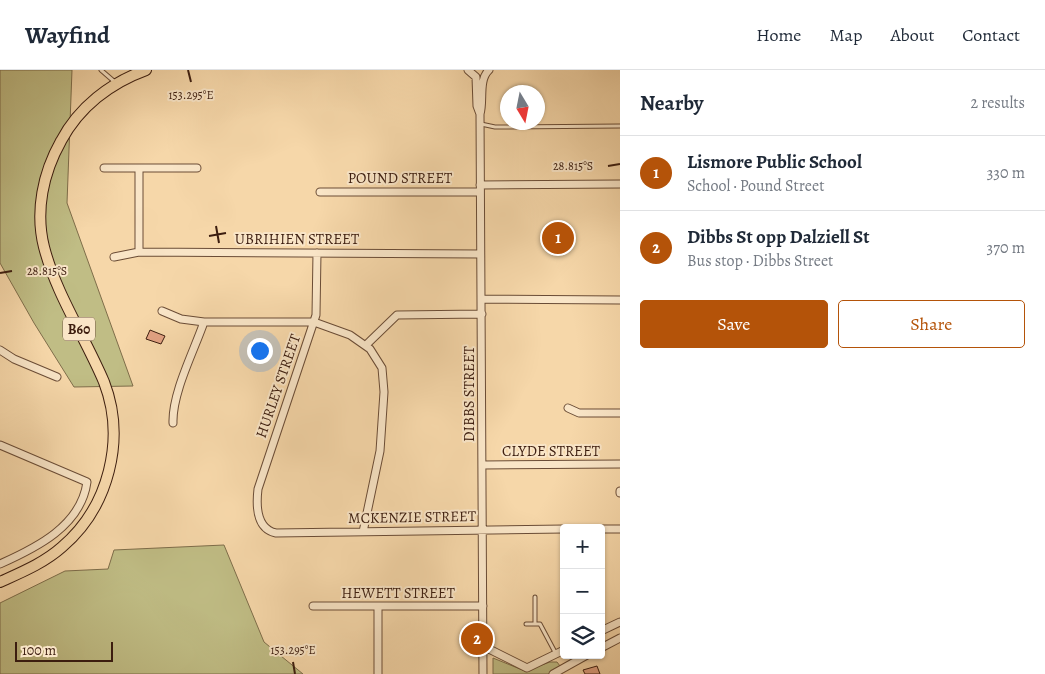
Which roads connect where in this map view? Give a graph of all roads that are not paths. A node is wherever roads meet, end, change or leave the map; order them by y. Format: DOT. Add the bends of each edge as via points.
graph roads {
  1 [pos="101,70"];
  2 [pos="146,70"];
  3 [pos="468,70"];
  4 [pos="489,70"];
  5 [pos="116,83"];
  6 [pos="480,114"];
  7 [pos="480,124"];
  8 [pos="620,126"];
  9 [pos="104,168"];
  10 [pos="139,168"];
  11 [pos="197,168"];
  12 [pos="620,184"];
  13 [pos="480,188"];
  14 [pos="320,192"];
  15 [pos="139,252"];
  16 [pos="317,253"];
  17 [pos="480,254"];
  18 [pos="114,257"];
  19 [pos="482,299"];
  20 [pos="620,300"];
  21 [pos="162,311"];
  22 [pos="482,314"];
  23 [pos="204,322"];
  24 [pos="314,322"];
  25 [pos="366,345"];
  26 [pos="0,350"];
  27 [pos="57,377"];
  28 [pos="568,408"];
  29 [pos="620,413"];
  30 [pos="173,423"];
  31 [pos="0,445"];
  32 [pos="620,464"];
  33 [pos="482,465"];
  34 [pos="262,526"];
  35 [pos="483,529"];
  36 [pos="560,529"];
  37 [pos="605,529"];
  38 [pos="620,529"];
  39 [pos="363,532"];
  40 [pos="0,564"];
  41 [pos="0,582"];
  42 [pos="535,597"];
  43 [pos="313,606"];
  44 [pos="483,606"];
  45 [pos="378,607"];
  46 [pos="620,622"];
  47 [pos="526,624"];
  48 [pos="535,624"];
  49 [pos="605,629"];
  50 [pos="620,638"];
  51 [pos="483,646"];
  52 [pos="605,646"];
  53 [pos="560,652"];
  54 [pos="556,654"];
  55 [pos="579,659"];
  56 [pos="378,674"];
  57 [pos="483,674"];
  58 [pos="553,674"];
  1 -- 5 [label="lane"];
  2 -- 5 [label="main road, B60"];
  3 -- 6 [label="street, DIBBS STREET" via="476,77"];
  4 -- 6 [label="street, DIBBS STREET" via="483,78"];
  5 -- 41 [label="main road, B60" via="84,110 64,135 46,177 41,212 44,246 51,268 107,391 114,436 109,473 97,505 73,537 30,569"];
  6 -- 7 [label="street, DIBBS STREET"];
  7 -- 8 [label="lane" via="495,127"];
  7 -- 13 [label="street, DIBBS STREET"];
  9 -- 10 [label="street"];
  10 -- 11 [label="street"];
  10 -- 15 [label="street"];
  12 -- 13 [label="street, POUND STREET"];
  13 -- 14 [label="street, POUND STREET"];
  13 -- 17 [label="street, DIBBS STREET"];
  15 -- 16 [label="street, UBRIHIEN STREET"];
  15 -- 18 [label="street, UBRIHIEN STREET"];
  16 -- 17 [label="street, UBRIHIEN STREET"];
  16 -- 24 [label="street, HURLEY STREET"];
  17 -- 19 [label="street, DIBBS STREET"];
  19 -- 20 [label="street"];
  19 -- 22 [label="street, DIBBS STREET"];
  21 -- 23 [label="street" via="181,320"];
  22 -- 25 [label="street" via="397,315"];
  22 -- 33 [label="street, DIBBS STREET"];
  23 -- 24 [label="street"];
  23 -- 30 [label="street" via="181,385"];
  24 -- 25 [label="street"];
  24 -- 34 [label="street, HURLEY STREET" via="258,490"];
  25 -- 39 [label="street" via="380,364 385,384 380,451"];
  26 -- 27 [label="street"];
  28 -- 29 [label="street" via="579,413"];
  31 -- 40 [label="street" via="87,482 82,501 59,530 37,547"];
  32 -- 33 [label="street, CLYDE STREET"];
  33 -- 35 [label="street, DIBBS STREET"];
  34 -- 39 [label="street, MCKENZIE STREET" via="276,533"];
  35 -- 36 [label="street, MCKENZIE STREET"];
  35 -- 39 [label="street, MCKENZIE STREET"];
  35 -- 44 [label="street, DIBBS STREET"];
  37 -- 38 [label="street"];
  42 -- 48 [label="lane"];
  43 -- 45 [label="street, HEWETT STREET"];
  44 -- 45 [label="street, HEWETT STREET"];
  44 -- 51 [label="street, DIBBS STREET"];
  45 -- 56 [label="street"];
  46 -- 49 [label="street"];
  47 -- 48 [label="lane"];
  48 -- 54 [label="lane" via="542,626"];
  50 -- 52 [label="street"];
  51 -- 54 [label="street" via="527,668"];
  51 -- 57 [label="street, DIBBS STREET"];
  53 -- 54 [label="street"];
  55 -- 58 [label="street"];
}
